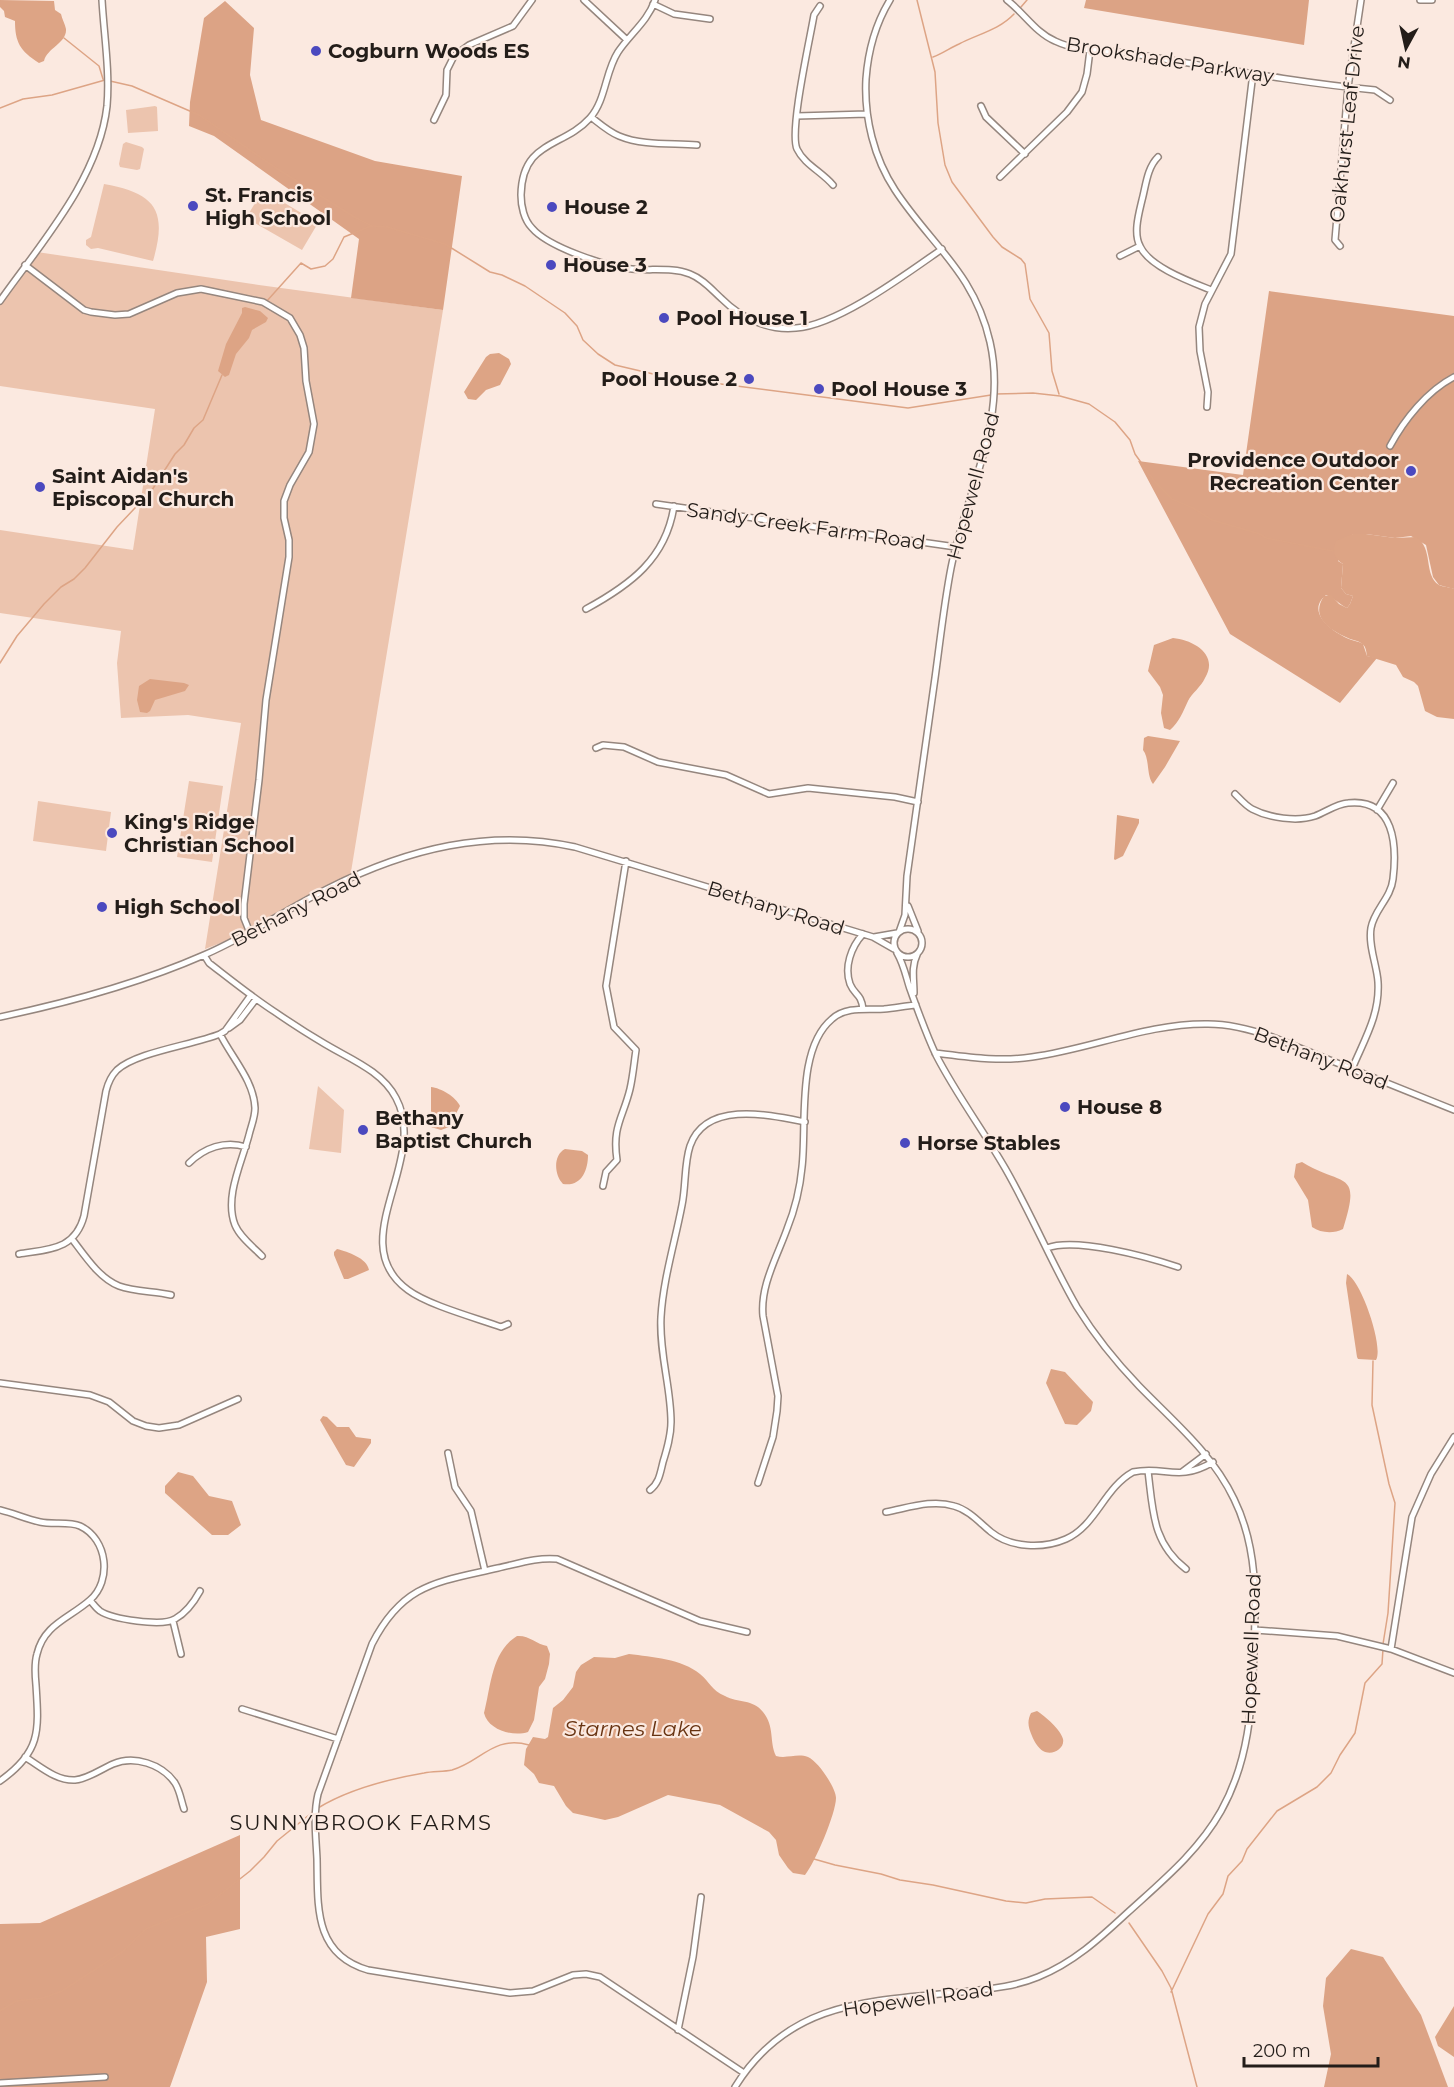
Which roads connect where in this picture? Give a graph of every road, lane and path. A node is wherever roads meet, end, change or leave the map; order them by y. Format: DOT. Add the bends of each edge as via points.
graph roads {
  1 [pos="102,0"];
  2 [pos="532,0"];
  3 [pos="584,0"];
  4 [pos="890,0"];
  5 [pos="1007,0"];
  6 [pos="1361,0"];
  7 [pos="1420,0"];
  8 [pos="1432,0"];
  9 [pos="654,2"];
  10 [pos="820,6"];
  11 [pos="710,19"];
  12 [pos="627,40"];
  13 [pos="1090,50"];
  14 [pos="1253,73"];
  15 [pos="1348,87"];
  16 [pos="1390,100"];
  17 [pos="981,106"];
  18 [pos="867,114"];
  19 [pos="797,116"];
  20 [pos="591,117"];
  21 [pos="434,120"];
  22 [pos="697,145"];
  23 [pos="1025,154"];
  24 [pos="1158,157"];
  25 [pos="1000,177"];
  26 [pos="833,184"];
  27 [pos="1140,246"];
  28 [pos="1340,246"];
  29 [pos="942,249"];
  30 [pos="1120,256"];
  31 [pos="25,265"];
  32 [pos="1211,290"];
  33 [pos="0,301"];
  34 [pos="1454,377"];
  35 [pos="1208,406"];
  36 [pos="1390,446"];
  37 [pos="656,504"];
  38 [pos="674,506"];
  39 [pos="956,548"];
  40 [pos="586,609"];
  41 [pos="596,748"];
  42 [pos="1394,783"];
  43 [pos="1235,794"];
  44 [pos="918,802"];
  45 [pos="1377,810"];
  46 [pos="626,861"];
  47 [pos="907,902"];
  48 [pos="898,932"];
  49 [pos="250,933"];
  50 [pos="863,934"];
  51 [pos="920,935"];
  52 [pos="873,937"];
  53 [pos="896,951"];
  54 [pos="919,952"];
  55 [pos="204,955"];
  56 [pos="254,997"];
  57 [pos="914,998"];
  58 [pos="916,1005"];
  59 [pos="863,1009"];
  60 [pos="0,1017"];
  61 [pos="223,1032"];
  62 [pos="935,1053"];
  63 [pos="1352,1069"];
  64 [pos="1454,1110"];
  65 [pos="805,1122"];
  66 [pos="246,1147"];
  67 [pos="189,1163"];
  68 [pos="603,1186"];
  69 [pos="72,1239"];
  70 [pos="1047,1248"];
  71 [pos="19,1254"];
  72 [pos="262,1256"];
  73 [pos="1178,1267"];
  74 [pos="171,1295"];
  75 [pos="508,1324"];
  76 [pos="0,1383"];
  77 [pos="238,1399"];
  78 [pos="1454,1437"];
  79 [pos="448,1453"];
  80 [pos="1206,1454"];
  81 [pos="1213,1462"];
  82 [pos="1148,1471"];
  83 [pos="1181,1473"];
  84 [pos="758,1483"];
  85 [pos="650,1490"];
  86 [pos="0,1510"];
  87 [pos="886,1512"];
  88 [pos="1186,1569"];
  89 [pos="485,1571"];
  90 [pos="200,1591"];
  91 [pos="90,1600"];
  92 [pos="173,1621"];
  93 [pos="1255,1630"];
  94 [pos="747,1632"];
  95 [pos="1391,1649"];
  96 [pos="181,1654"];
  97 [pos="1454,1673"];
  98 [pos="242,1709"];
  99 [pos="338,1739"];
  100 [pos="25,1757"];
  101 [pos="0,1781"];
  102 [pos="184,1809"];
  103 [pos="701,1897"];
  104 [pos="678,2030"];
  105 [pos="744,2073"];
  106 [pos="105,2077"];
  107 [pos="0,2083"];
  108 [pos="735,2087"];
  1 -- 31 [label="street" via="108,86 101,136 80,185"];
  2 -- 21 [label="street" via="513,26 453,56 447,70 446,95"];
  3 -- 12 [label="street"];
  4 -- 18 [label="street, Hopewell Road" via="871,51"];
  5 -- 13 [label="street, Brookshade Parkway" via="1043,34"];
  6 -- 15 [label="street, Oakhurst Leaf Drive"];
  7 -- 8 [label="street"];
  9 -- 11 [label="street" via="674,14"];
  9 -- 12 [label="street"];
  10 -- 19 [label="street" via="814,15"];
  12 -- 20 [label="street" via="618,52"];
  13 -- 14 [label="street, Brookshade Parkway"];
  13 -- 23 [label="street" via="1082,92"];
  14 -- 15 [label="street, Brookshade Parkway"];
  14 -- 32 [label="street" via="1231,254"];
  15 -- 16 [label="street, Brookshade Parkway" via="1375,90"];
  15 -- 28 [label="street, Oakhurst Leaf Drive" via="1335,240"];
  17 -- 23 [label="street" via="986,117"];
  18 -- 19 [label="street"];
  18 -- 29 [label="street, Hopewell Road" via="873,143 887,177"];
  19 -- 26 [label="street" via="797,149"];
  20 -- 22 [label="street" via="625,138"];
  20 -- 29 [label="street" via="541,149 530,162 521,197 530,227 543,238 605,264 692,274 735,310 758,322 794,329 830,320"];
  23 -- 25 [label="street"];
  24 -- 27 [label="street" via="1148,174 1138,218"];
  27 -- 30 [label="street"];
  27 -- 32 [label="street" via="1170,272"];
  29 -- 39 [label="street, Hopewell Road" via="980,309 995,377 990,432"];
  31 -- 33 [label="street"];
  31 -- 49 [label="street" via="84,310 106,315 135,312 177,292 208,290 263,302 290,318 302,341 314,429 309,453 284,503 289,557 266,700 244,904"];
  32 -- 35 [label="street" via="1200,327"];
  34 -- 36 [label="street" via="1432,392"];
  37 -- 38 [label="street, Sandy Creek Farm Road"];
  38 -- 39 [label="street, Sandy Creek Farm Road"];
  38 -- 40 [label="street" via="667,532 653,557 627,585"];
  39 -- 44 [label="street, Hopewell Road"];
  41 -- 44 [label="street" via="624,747 657,762 726,775 769,794 808,788"];
  42 -- 45 [label="street"];
  43 -- 45 [label="street" via="1254,810 1288,818 1310,817 1348,803 1362,803"];
  44 -- 47 [label="street, Hopewell Road"];
  45 -- 63 [label="street" via="1388,821 1393,834 1393,880 1372,925 1377,999 1374,1019"];
  46 -- 49 [label="street, Bethany Road" via="538,841 461,843 406,857 342,882"];
  46 -- 50 [label="street, Bethany Road"];
  46 -- 68 [label="street" via="606,986 614,1027 636,1050 629,1092 616,1128 617,1160 606,1172"];
  47 -- 48 [label="street, Hopewell Road"];
  47 -- 51 [label="street, Hopewell Road"];
  48 -- 51 [label="street" via="908,928"];
  48 -- 52 [label="street, Bethany Road"];
  48 -- 53 [label="street" via="893,940"];
  49 -- 55 [label="street, Bethany Road"];
  50 -- 52 [label="street, Bethany Road"];
  50 -- 59 [label="street" via="849,960 849,981 861,997"];
  51 -- 54 [label="street"];
  52 -- 53 [label="street, Bethany Road"];
  53 -- 54 [label="street" via="906,957"];
  53 -- 57 [label="street, Hopewell Road"];
  54 -- 57 [label="street, Hopewell Road" via="914,962"];
  55 -- 56 [label="street"];
  55 -- 60 [label="street, Bethany Road" via="83,999"];
  56 -- 61 [label="street"];
  56 -- 75 [label="street" via="310,1036 371,1071 396,1098 404,1120 404,1142 381,1244 394,1276 419,1297 501,1327"];
  57 -- 58 [label="street, Hopewell Road"];
  58 -- 59 [label="street"];
  58 -- 62 [label="street, Hopewell Road"];
  59 -- 65 [label="street" via="837,1015 819,1035 809,1060"];
  61 -- 66 [label="street" via="254,1105"];
  61 -- 69 [label="street" via="128,1063 112,1075 84,1216"];
  62 -- 63 [label="street, Bethany Road" via="1020,1059 1177,1026 1209,1024 1257,1031"];
  62 -- 70 [label="street, Hopewell Road" via="1004,1166"];
  63 -- 64 [label="street, Bethany Road"];
  65 -- 84 [label="street" via="799,1189 762,1303 778,1396 773,1437"];
  65 -- 85 [label="street" via="727,1115 709,1124 691,1145 662,1306 670,1434 657,1484"];
  66 -- 67 [label="street" via="214,1147"];
  66 -- 72 [label="street" via="233,1191 232,1211 244,1238"];
  69 -- 71 [label="street" via="57,1247"];
  69 -- 74 [label="street" via="110,1281"];
  70 -- 73 [label="street" via="1058,1245 1122,1251"];
  70 -- 80 [label="street, Hopewell Road" via="1078,1308 1107,1350"];
  76 -- 77 [label="street" via="90,1395 109,1402 134,1421 159,1428 179,1425"];
  78 -- 95 [label="street" via="1431,1474 1413,1517"];
  79 -- 89 [label="street" via="455,1486 471,1511"];
  80 -- 81 [label="street, Hopewell Road"];
  80 -- 83 [label="street"];
  81 -- 83 [label="street" via="1196,1472"];
  81 -- 93 [label="street, Hopewell Road" via="1235,1500 1249,1540 1255,1571"];
  82 -- 83 [label="street"];
  82 -- 87 [label="street" via="1129,1474 1110,1491 1081,1530 1050,1544 1007,1541 951,1504 929,1503"];
  82 -- 88 [label="street" via="1157,1533"];
  86 -- 91 [label="street" via="40,1522 78,1525 91,1534 105,1563 102,1583"];
  89 -- 94 [label="street" via="541,1558 557,1559 700,1621"];
  89 -- 99 [label="street" via="428,1586 390,1614 372,1644"];
  90 -- 92 [label="street"];
  91 -- 92 [label="street" via="100,1611 111,1615 151,1622"];
  91 -- 100 [label="street" via="54,1625 39,1647 35,1666 38,1726 36,1739"];
  92 -- 96 [label="street"];
  93 -- 95 [label="street" via="1337,1636"];
  93 -- 105 [label="street, Hopewell Road" via="1248,1740 1222,1809 1186,1858 1094,1944 1059,1968 1019,1983 871,2001 821,2014 777,2038"];
  95 -- 97 [label="street"];
  98 -- 99 [label="street"];
  99 -- 104 [label="street" via="315,1813 320,1919 327,1939 341,1956 368,1970 510,1993 533,1991 573,1975 591,1974 616,1986"];
  100 -- 101 [label="street"];
  100 -- 102 [label="street" via="49,1773 74,1780 117,1762 150,1764 174,1781"];
  103 -- 104 [label="street"];
  104 -- 105 [label="street"];
  105 -- 108 [label="street, Hopewell Road"];
  106 -- 107 [label="street"];
}
